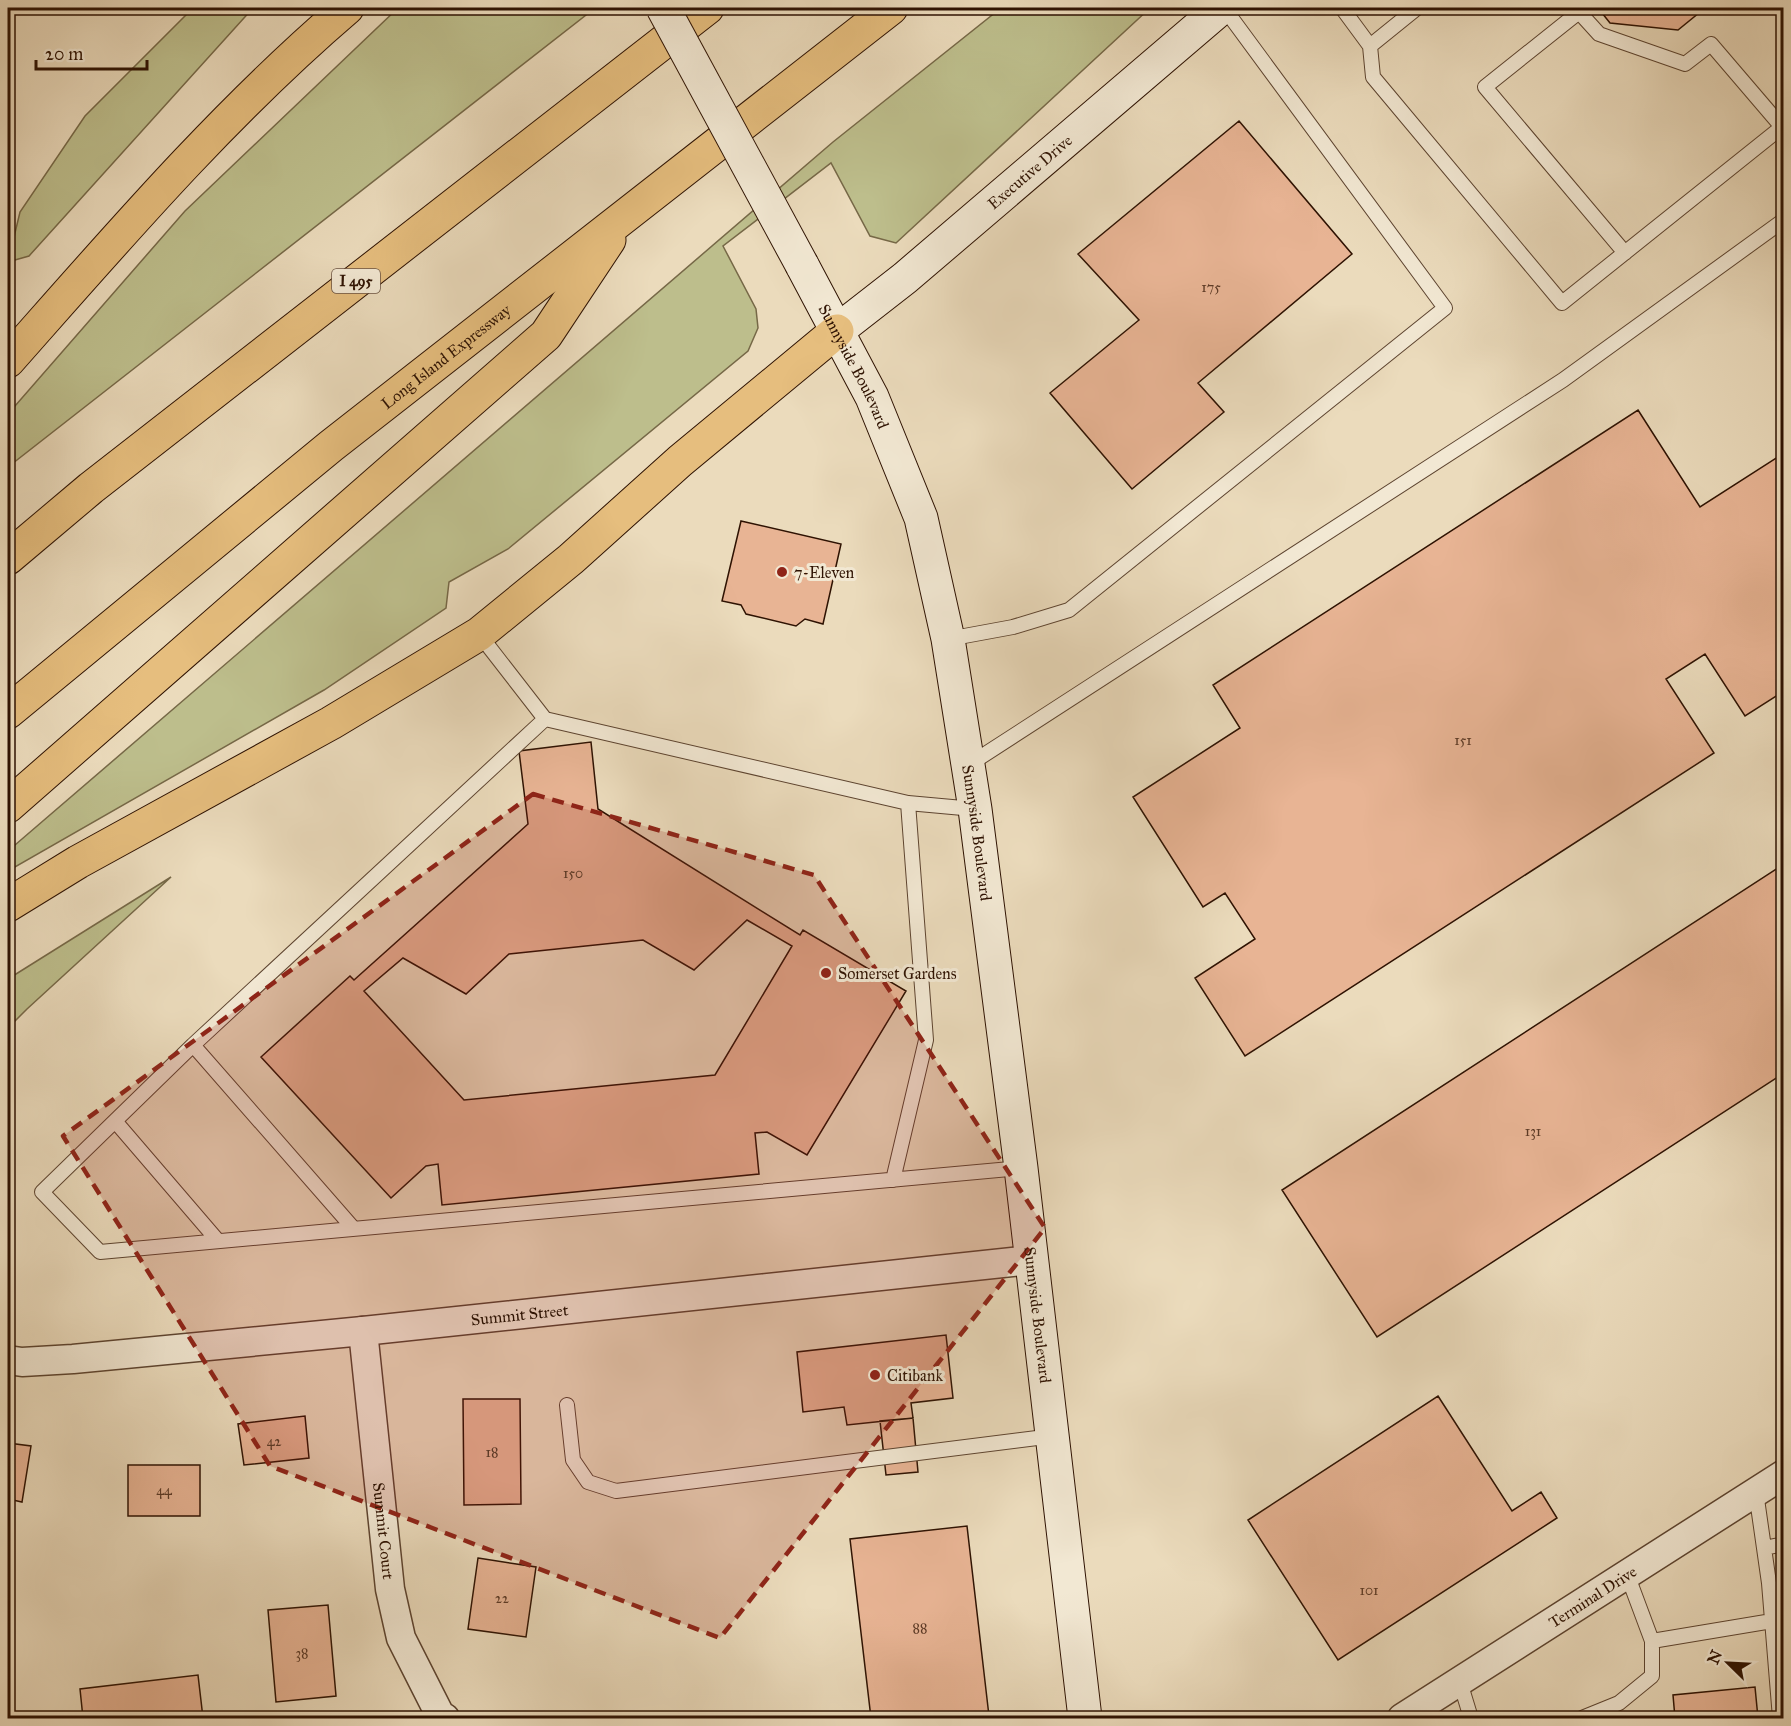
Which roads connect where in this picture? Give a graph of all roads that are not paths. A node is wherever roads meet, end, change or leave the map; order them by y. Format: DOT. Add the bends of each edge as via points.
graph roads {
  1 [pos="347,8"];
  2 [pos="663,8"];
  3 [pos="707,8"];
  4 [pos="891,8"];
  5 [pos="1222,8"];
  6 [pos="1342,8"];
  7 [pos="1417,8"];
  8 [pos="1370,46"];
  9 [pos="626,216"];
  10 [pos="1784,220"];
  11 [pos="1625,253"];
  12 [pos="837,331"];
  13 [pos="8,361"];
  14 [pos="8,558"];
  15 [pos="479,634"];
  16 [pos="948,639"];
  17 [pos="8,712"];
  18 [pos="545,719"];
  19 [pos="968,765"];
  20 [pos="908,803"];
  21 [pos="8,806"];
  22 [pos="975,809"];
  23 [pos="8,905"];
  24 [pos="193,1045"];
  25 [pos="115,1121"];
  26 [pos="1021,1168"];
  27 [pos="893,1180"];
  28 [pos="354,1229"];
  29 [pos="218,1241"];
  30 [pos="1031,1260"];
  31 [pos="363,1331"];
  32 [pos="8,1359"];
  33 [pos="567,1405"];
  34 [pos="1053,1436"];
  35 [pos="1784,1474"];
  36 [pos="1756,1492"];
  37 [pos="1784,1544"];
  38 [pos="1764,1548"];
  39 [pos="1627,1574"];
  40 [pos="1772,1621"];
  41 [pos="1652,1641"];
  42 [pos="1460,1682"];
  43 [pos="446,1719"];
  44 [pos="1086,1719"];
  45 [pos="1402,1719"];
  46 [pos="1471,1719"];
  47 [pos="1582,1719"];
  48 [pos="1780,1719"];
  1 -- 13 [label="highway" via="296,52 182,166"];
  2 -- 12 [label="main road, Sunnyside Boulevard, bridge"];
  3 -- 14 [label="highway, I 495" via="91,488"];
  4 -- 9 [label="highway, Long Island Expressway"];
  5 -- 12 [label="main road, Executive Drive" via="905,278"];
  5 -- 16 [label="lane" via="1445,309 1069,610 1014,627"];
  6 -- 8 [label="lane"];
  7 -- 8 [label="lane"];
  8 -- 11 [label="lane" via="1373,77 1562,303"];
  9 -- 17 [label="highway, Long Island Expressway" via="330,446"];
  9 -- 21 [label="highway" via="546,335"];
  10 -- 19 [label="lane" via="1563,380"];
  11 -- 11 [label="lane" via="1485,87 1579,12 1599,34 1685,64 1711,44 1782,127"];
  12 -- 15 [label="highway"];
  12 -- 16 [label="main road, Sunnyside Boulevard" via="872,397 921,518"];
  15 -- 18 [label="lane"];
  15 -- 23 [label="highway" via="331,723 78,862"];
  16 -- 19 [label="main road, Sunnyside Boulevard"];
  18 -- 20 [label="lane"];
  18 -- 24 [label="lane"];
  19 -- 22 [label="main road, Sunnyside Boulevard"];
  20 -- 22 [label="lane"];
  20 -- 27 [label="lane" via="927,1040"];
  22 -- 26 [label="main road, Sunnyside Boulevard"];
  24 -- 25 [label="lane"];
  24 -- 28 [label="lane"];
  25 -- 29 [label="lane"];
  25 -- 29 [label="lane" via="42,1192 100,1252"];
  26 -- 27 [label="lane"];
  26 -- 30 [label="main road, Sunnyside Boulevard"];
  27 -- 28 [label="lane"];
  28 -- 29 [label="lane"];
  30 -- 31 [label="street, Summit Street"];
  30 -- 34 [label="main road, Sunnyside Boulevard"];
  31 -- 32 [label="street, Summit Street" via="73,1359"];
  31 -- 43 [label="street, Summit Court" via="390,1589 401,1638 440,1715"];
  33 -- 34 [label="lane" via="573,1460 588,1482 616,1491"];
  34 -- 44 [label="main road, Sunnyside Boulevard"];
  35 -- 36 [label="street, Terminal Drive"];
  36 -- 38 [label="lane"];
  36 -- 39 [label="street, Terminal Drive"];
  37 -- 38 [label="lane"];
  38 -- 40 [label="lane"];
  39 -- 41 [label="lane"];
  39 -- 42 [label="street, Terminal Drive"];
  40 -- 41 [label="lane"];
  40 -- 48 [label="lane"];
  41 -- 47 [label="lane" via="1653,1676 1619,1703"];
  42 -- 45 [label="street, Terminal Drive"];
  42 -- 46 [label="lane"];
}
